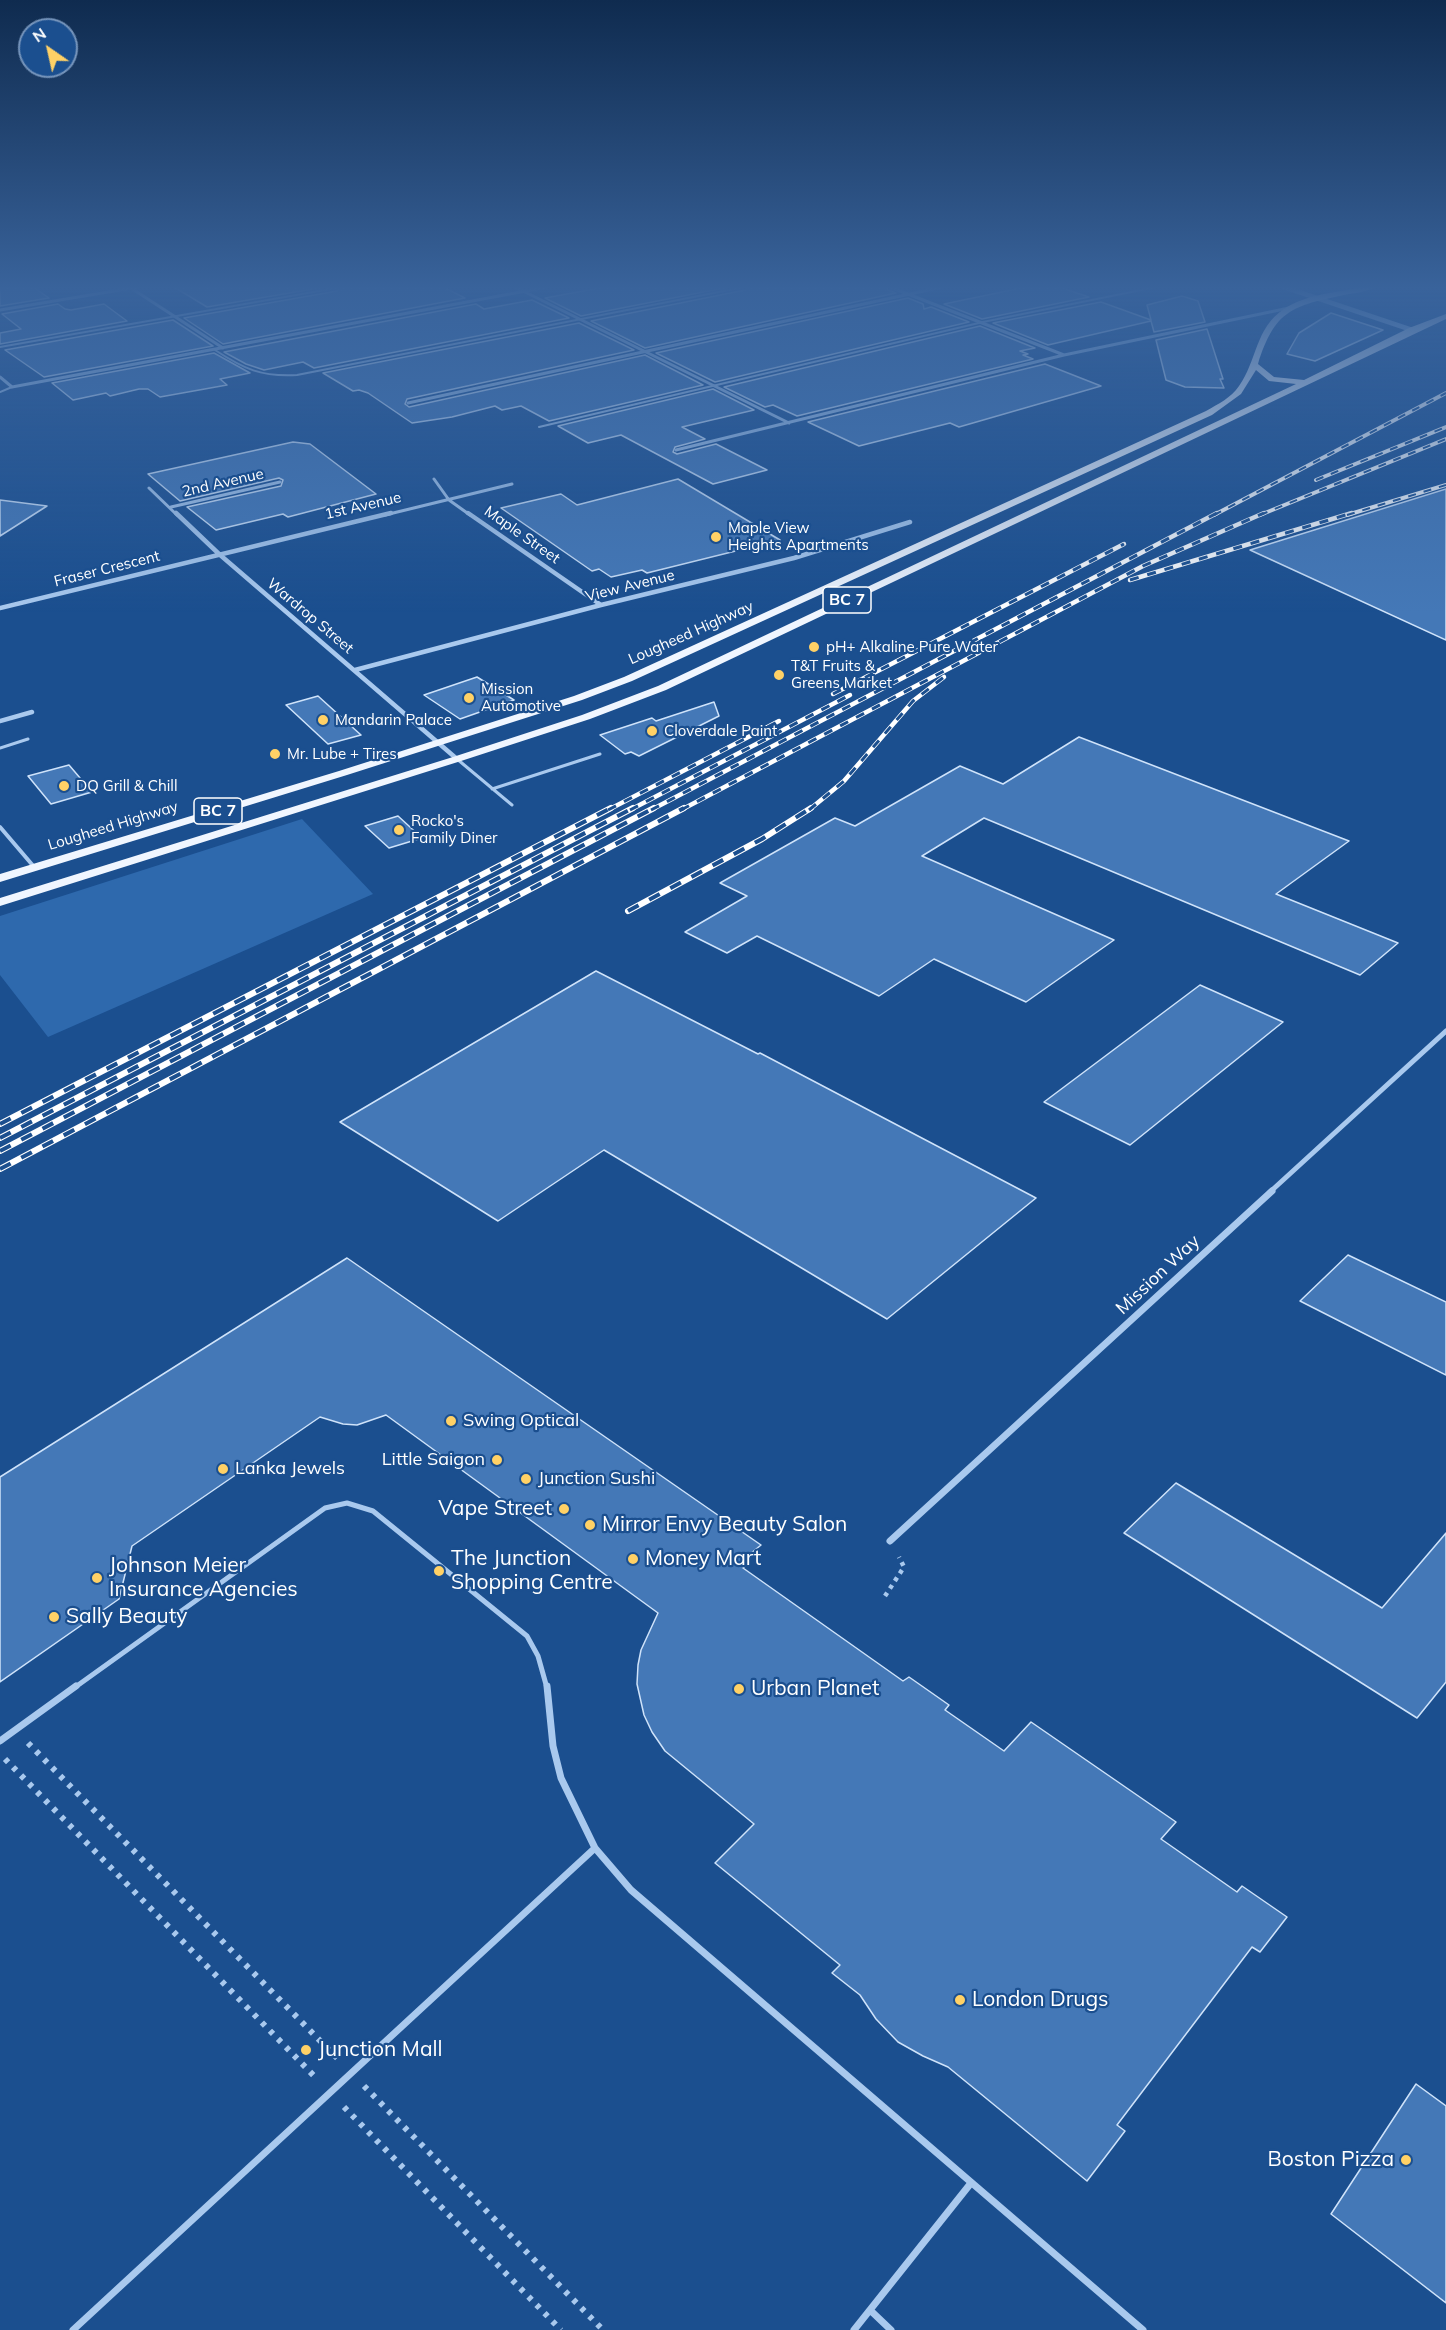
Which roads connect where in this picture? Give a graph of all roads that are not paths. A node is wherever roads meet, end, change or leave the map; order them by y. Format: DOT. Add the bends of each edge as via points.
graph roads {
  1 [pos="442,396"];
  2 [pos="669,396"];
  3 [pos="734,396"];
  4 [pos="899,396"];
  5 [pos="1235,396"];
  6 [pos="1276,396"];
  7 [pos="408,403"];
  8 [pos="789,423"];
  9 [pos="539,427"];
  10 [pos="676,450"];
  11 [pos="434,479"];
  12 [pos="280,482"];
  13 [pos="512,484"];
  14 [pos="149,488"];
  15 [pos="449,500"];
  16 [pos="171,507"];
  17 [pos="910,522"];
  18 [pos="219,554"];
  19 [pos="601,605"];
  20 [pos="0,608"];
  21 [pos="355,670"];
  22 [pos="32,712"];
  23 [pos="0,721"];
  24 [pos="28,739"];
  25 [pos="436,743"];
  26 [pos="0,748"];
  27 [pos="600,754"];
  28 [pos="457,759"];
  29 [pos="492,789"];
  30 [pos="512,805"];
  31 [pos="0,827"];
  32 [pos="35,868"];
  33 [pos="0,878"];
  34 [pos="0,902"];
  35 [pos="1446,1030"];
  36 [pos="890,1541"];
  37 [pos="0,1741"];
  38 [pos="596,1848"];
  39 [pos="971,2183"];
  40 [pos="870,2310"];
  41 [pos="73,2330"];
  42 [pos="854,2330"];
  43 [pos="891,2330"];
  44 [pos="1143,2330"];
  1 -- 7 [label="street"];
  2 -- 9 [label="lane"];
  3 -- 8 [label="street"];
  4 -- 8 [label="street"];
  5 -- 25 [label="main road, Lougheed Highway / BC 7" via="1198,418 637,675"];
  6 -- 28 [label="main road, Lougheed Highway / BC 7" via="662,688"];
  8 -- 10 [label="street"];
  11 -- 15 [label="street, Maple Street"];
  12 -- 16 [label="street, 2nd Avenue"];
  13 -- 15 [label="street, 1st Avenue"];
  14 -- 16 [label="street, Wardrop Street"];
  15 -- 18 [label="street, 1st Avenue"];
  15 -- 19 [label="street, Maple Street"];
  16 -- 18 [label="street, Wardrop Street"];
  17 -- 19 [label="street, View Avenue" via="794,558"];
  18 -- 20 [label="street, Fraser Crescent"];
  18 -- 21 [label="street, Wardrop Street"];
  19 -- 21 [label="street, View Avenue"];
  21 -- 25 [label="street, Wardrop Street"];
  22 -- 23 [label="street"];
  24 -- 26 [label="lane"];
  25 -- 28 [label="street, Wardrop Street"];
  25 -- 32 [label="main road, Lougheed Highway / BC 7"];
  27 -- 29 [label="lane"];
  28 -- 29 [label="lane"];
  28 -- 34 [label="main road, Lougheed Highway / BC 7"];
  29 -- 30 [label="lane"];
  31 -- 32 [label="lane"];
  32 -- 33 [label="main road, Lougheed Highway / BC 7"];
  35 -- 36 [label="street, Mission Way"];
  37 -- 38 [label="lane" via="325,1508 347,1503 373,1511 527,1636 546,1680 553,1746 561,1778"];
  38 -- 39 [label="lane" via="631,1890"];
  38 -- 41 [label="lane"];
  39 -- 40 [label="lane"];
  39 -- 44 [label="lane"];
  40 -- 42 [label="lane"];
  40 -- 43 [label="lane"];
}
